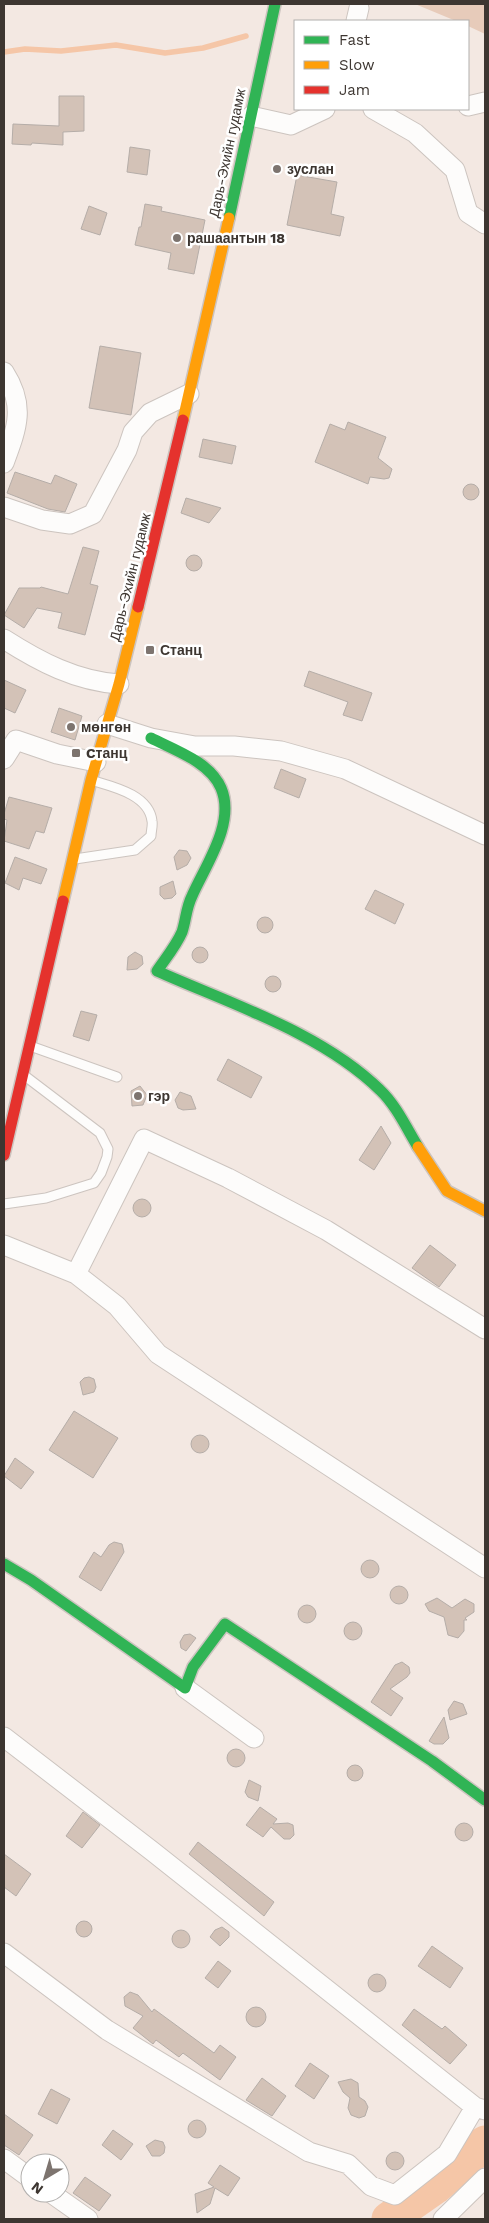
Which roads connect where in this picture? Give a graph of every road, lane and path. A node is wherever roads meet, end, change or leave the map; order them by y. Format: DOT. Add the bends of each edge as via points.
graph roads {
  1 [pos="275,4"];
  2 [pos="485,102"];
  3 [pos="469,106"];
  4 [pos="322,110"];
  5 [pos="375,110"];
  6 [pos="250,116"];
  7 [pos="485,224"];
  8 [pos="4,372"];
  9 [pos="189,394"];
  10 [pos="4,463"];
  11 [pos="4,507"];
  12 [pos="4,639"];
  13 [pos="119,684"];
  14 [pos="107,724"];
  15 [pos="150,738"];
  16 [pos="4,759"];
  17 [pos="96,762"];
  18 [pos="91,780"];
  19 [pos="485,835"];
  20 [pos="73,860"];
  21 [pos="30,1046"];
  22 [pos="22,1074"];
  23 [pos="117,1077"];
  24 [pos="4,1155"];
  25 [pos="4,1204"];
  26 [pos="485,1210"];
  27 [pos="4,1244"];
  28 [pos="76,1274"];
  29 [pos="485,1329"];
  30 [pos="4,1564"];
  31 [pos="485,1568"];
  32 [pos="185,1688"];
  33 [pos="4,1737"];
  34 [pos="254,1738"];
  35 [pos="485,1800"];
  36 [pos="4,1953"];
  37 [pos="480,2108"];
  38 [pos="4,2159"];
  39 [pos="20,2171"];
  40 [pos="485,2178"];
  41 [pos="65,2203"];
  42 [pos="88,2219"];
  43 [pos="443,2219"];
  1 -- 6 [label="street, Дарь-Эхийн гудамж"];
  2 -- 3 [label="street"];
  4 -- 6 [label="street" via="290,125"];
  5 -- 7 [label="street" via="415,133 454,170 468,213"];
  6 -- 9 [label="street, Дарь-Эхийн гудамж"];
  8 -- 10 [label="street" via="18,400 18,428"];
  9 -- 11 [label="street" via="150,413 133,432 93,514 70,524 42,520"];
  9 -- 13 [label="street, Дарь-Эхийн гудамж"];
  12 -- 13 [label="street" via="58,670 102,683"];
  13 -- 14 [label="street, Дарь-Эхийн гудамж"];
  14 -- 15 [label="street"];
  14 -- 17 [label="street, Дарь-Эхийн гудамж"];
  15 -- 19 [label="street" via="195,746 281,751 345,770"];
  15 -- 26 [label="street" via="211,774 221,790 224,808 210,860 186,908 182,934 157,971 310,1039 349,1063 382,1092 446,1191"];
  16 -- 17 [label="street" via="16,740 57,754"];
  17 -- 18 [label="street, Дарь-Эхийн гудамж"];
  18 -- 20 [label="street, Дарь-Эхийн гудамж"];
  18 -- 20 [label="lane" via="123,789 147,807 152,820 151,836 135,850"];
  20 -- 21 [label="street, Дарь-Эхийн гудамж"];
  21 -- 22 [label="street, Дарь-Эхийн гудамж"];
  21 -- 23 [label="lane"];
  22 -- 24 [label="street, Дарь-Эхийн гудамж"];
  22 -- 25 [label="lane" via="100,1133 108,1149 107,1157 94,1183 46,1198"];
  27 -- 28 [label="street"];
  28 -- 29 [label="street" via="144,1139 228,1178 326,1230"];
  28 -- 31 [label="street" via="117,1306 158,1354"];
  30 -- 32 [label="street"];
  32 -- 34 [label="street"];
  32 -- 35 [label="street" via="193,1667 225,1624 432,1761"];
  33 -- 37 [label="street"];
  36 -- 37 [label="street" via="107,2030 309,2152 348,2164 371,2186 394,2195 447,2154"];
  38 -- 39 [label="street"];
  40 -- 43 [label="street"];
  41 -- 42 [label="street"];
}
